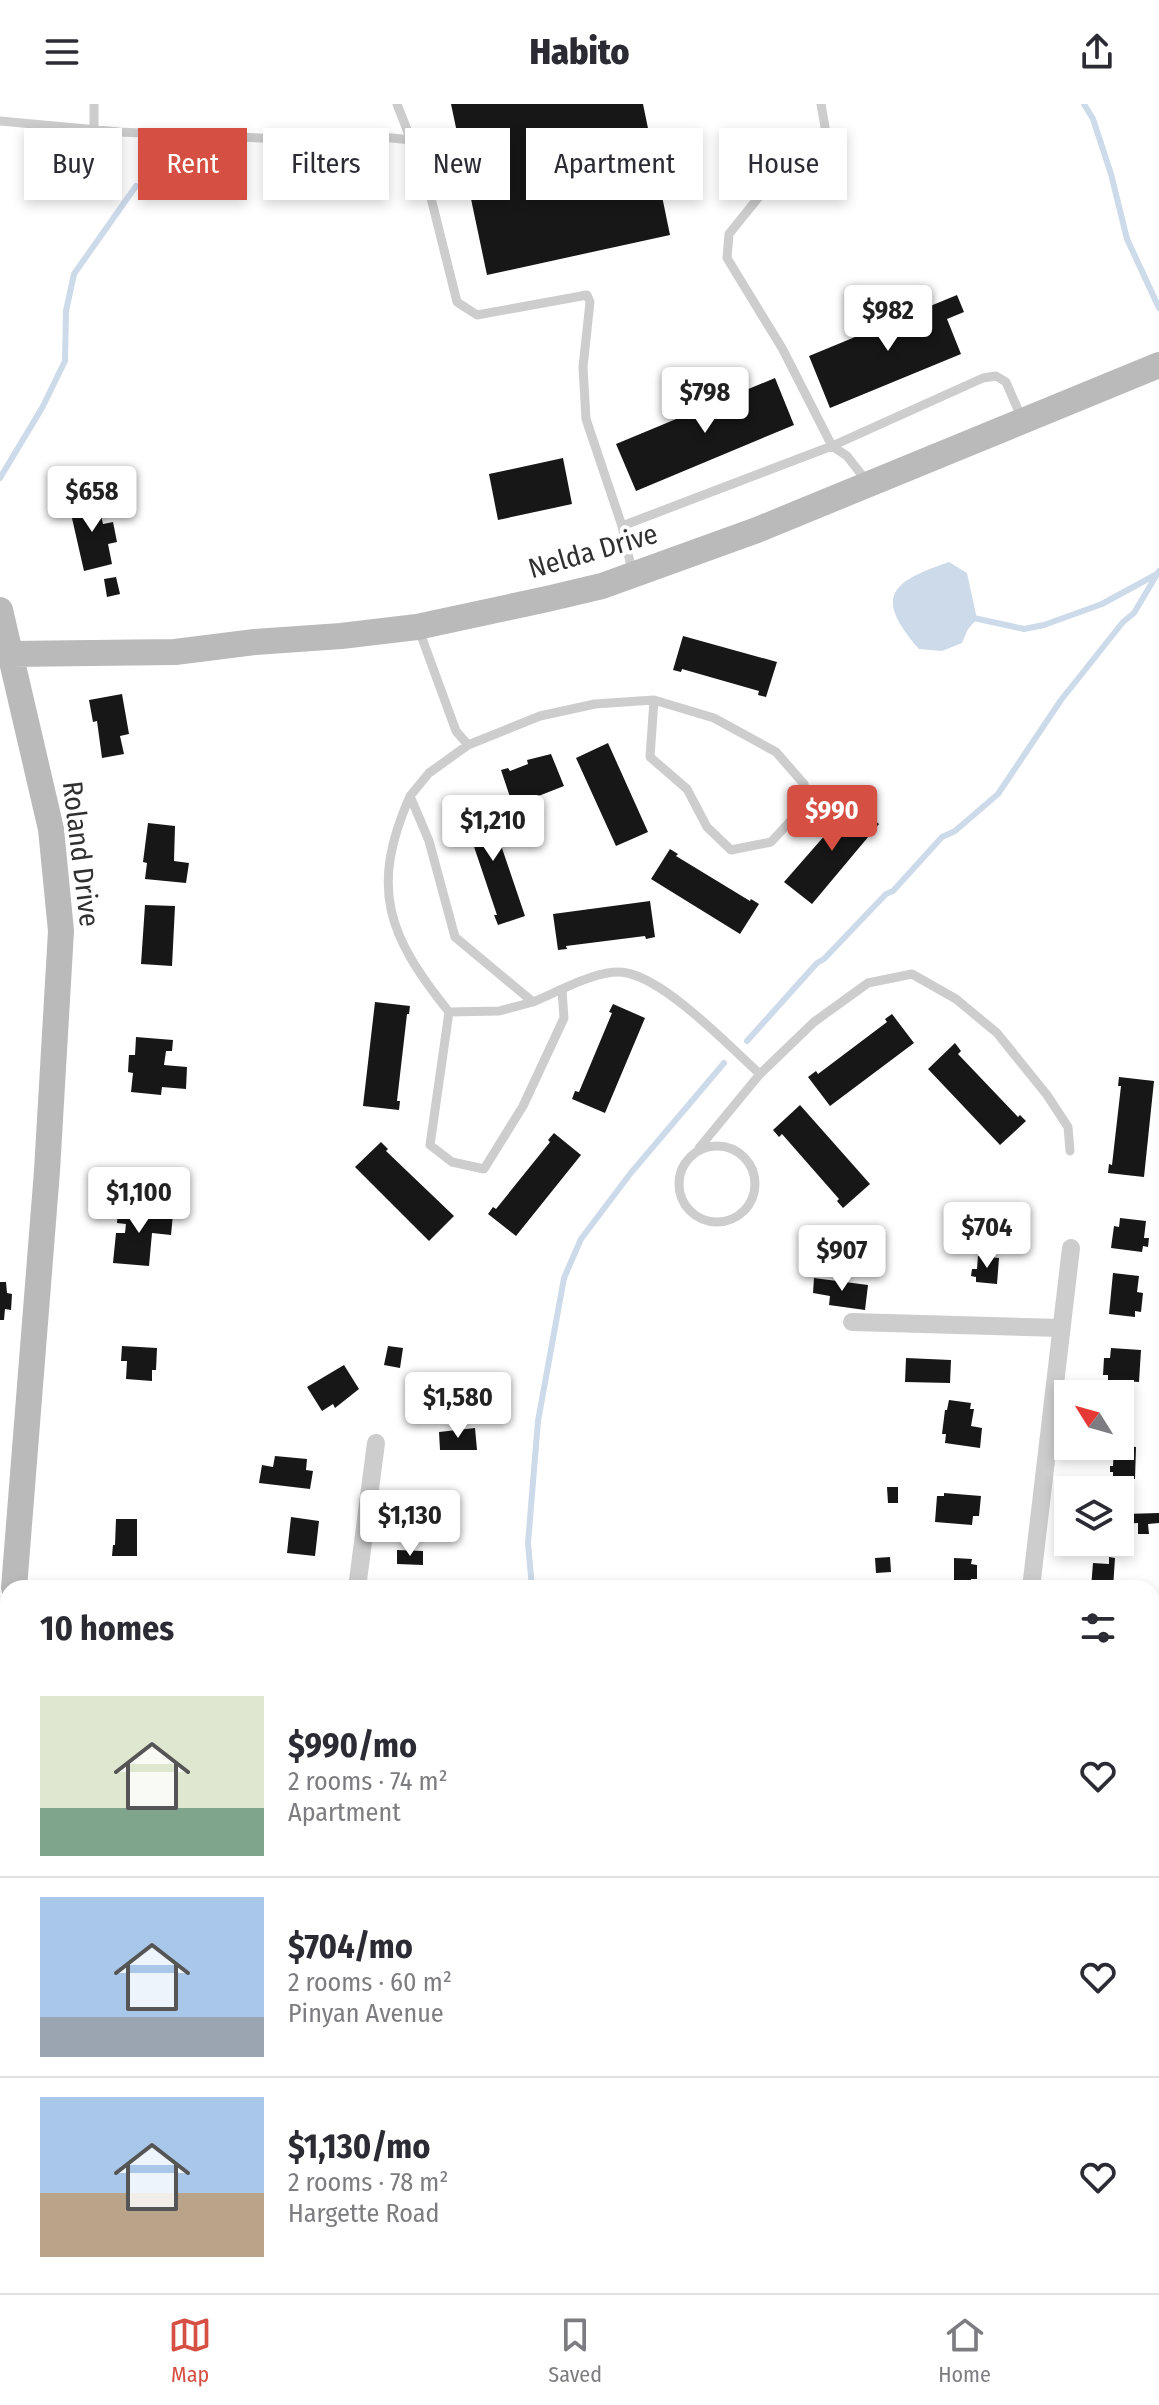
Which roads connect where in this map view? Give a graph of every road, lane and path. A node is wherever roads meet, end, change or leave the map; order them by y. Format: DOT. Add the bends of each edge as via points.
graph roads {
  1 [pos="94,104"];
  2 [pos="397,104"];
  3 [pos="821,104"];
  4 [pos="0,121"];
  5 [pos="73,128"];
  6 [pos="94,128"];
  7 [pos="406,128"];
  8 [pos="122,131"];
  9 [pos="405,139"];
  10 [pos="432,200"];
  11 [pos="1159,365"];
  12 [pos="1022,421"];
  13 [pos="832,446"];
  14 [pos="869,485"];
  15 [pos="622,526"];
  16 [pos="633,575"];
  17 [pos="0,610"];
  18 [pos="417,627"];
  19 [pos="10,654"];
  20 [pos="654,700"];
  21 [pos="468,745"];
  22 [pos="410,796"];
  23 [pos="562,990"];
  24 [pos="533,1002"];
  25 [pos="449,1012"];
  26 [pos="760,1074"];
  27 [pos="697,1151"];
  28 [pos="1070,1151"];
  29 [pos="1071,1248"];
  30 [pos="852,1322"];
  31 [pos="1061,1328"];
  32 [pos="376,1443"];
  33 [pos="14,1580"];
  34 [pos="358,1580"];
  35 [pos="1032,1580"];
  1 -- 6 [label="lane"];
  2 -- 7 [label="lane"];
  3 -- 13 [label="lane" via="830,156 791,167 774,178 729,234 727,258 782,348"];
  4 -- 5 [label="lane"];
  8 -- 9 [label="lane"];
  10 -- 15 [label="lane" via="457,302 477,315 587,295 586,419"];
  11 -- 12 [label="street, Nelda Drive"];
  12 -- 13 [label="lane" via="1006,382 996,376"];
  12 -- 14 [label="street, Nelda Drive"];
  13 -- 14 [label="lane"];
  13 -- 15 [label="lane"];
  14 -- 16 [label="street, Nelda Drive"];
  15 -- 16 [label="lane"];
  16 -- 18 [label="street, Nelda Drive"];
  17 -- 19 [label="street, Roland Drive"];
  18 -- 19 [label="street, Nelda Drive" via="175,652"];
  18 -- 21 [label="lane" via="456,731"];
  19 -- 33 [label="street, Roland Drive" via="51,829 61,931"];
  20 -- 20 [label="lane" via="714,718 776,752 804,784 797,814 771,842 731,850 707,827 687,789 650,757"];
  20 -- 21 [label="lane" via="595,704 540,716"];
  21 -- 22 [label="lane" via="429,773"];
  22 -- 24 [label="lane" via="429,841 455,937"];
  22 -- 25 [label="lane" via="390,852 387,884 395,928 417,972"];
  23 -- 24 [label="lane"];
  23 -- 25 [label="lane" via="564,1018 523,1106 484,1169 452,1162 430,1145"];
  23 -- 26 [label="lane" via="598,975 626,972 657,985"];
  24 -- 25 [label="lane" via="499,1011"];
  26 -- 27 [label="lane"];
  26 -- 28 [label="lane" via="814,1022 868,983 912,974 956,999 997,1033 1068,1127"];
  27 -- 27 [label="lane" via="681,1170 679,1194 684,1205 715,1223 738,1216 754,1195 746,1158 722,1146"];
  29 -- 31 [label="street"];
  30 -- 31 [label="street"];
  31 -- 35 [label="street"];
  32 -- 34 [label="street"];
}
